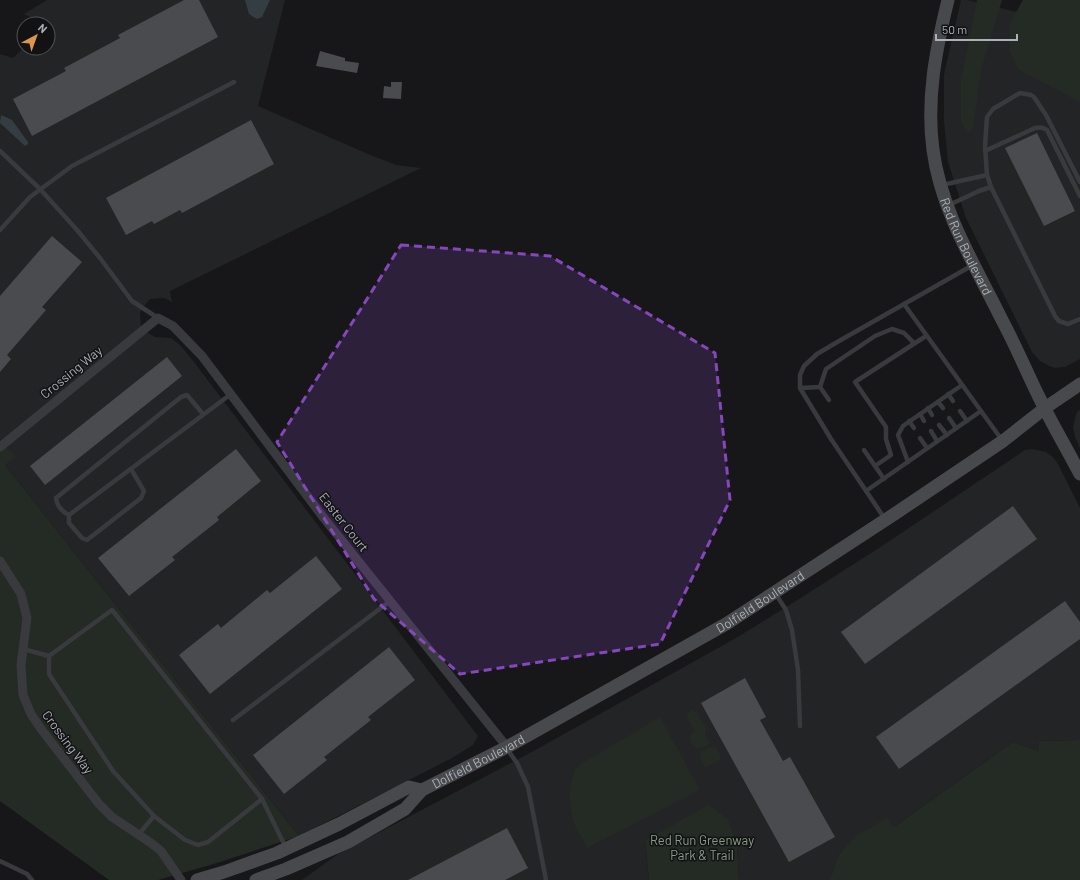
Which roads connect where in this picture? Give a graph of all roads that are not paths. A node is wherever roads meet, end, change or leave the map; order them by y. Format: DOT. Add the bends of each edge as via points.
graph roads {
  1 [pos="948,0"];
  2 [pos="234,82"];
  3 [pos="0,151"];
  4 [pos="985,151"];
  5 [pos="987,174"];
  6 [pos="1080,182"];
  7 [pos="940,186"];
  8 [pos="991,187"];
  9 [pos="40,189"];
  10 [pos="1080,196"];
  11 [pos="947,206"];
  12 [pos="0,230"];
  13 [pos="975,265"];
  14 [pos="904,304"];
  15 [pos="158,318"];
  16 [pos="1080,319"];
  17 [pos="926,336"];
  18 [pos="914,343"];
  19 [pos="1080,384"];
  20 [pos="962,385"];
  21 [pos="820,387"];
  22 [pos="800,388"];
  23 [pos="231,394"];
  24 [pos="948,394"];
  25 [pos="829,400"];
  26 [pos="953,401"];
  27 [pos="938,402"];
  28 [pos="928,408"];
  29 [pos="942,408"];
  30 [pos="1045,408"];
  31 [pos="960,411"];
  32 [pos="981,411"];
  33 [pos="203,414"];
  34 [pos="920,414"];
  35 [pos="932,415"];
  36 [pos="950,418"];
  37 [pos="924,421"];
  38 [pos="967,421"];
  39 [pos="910,422"];
  40 [pos="940,425"];
  41 [pos="914,428"];
  42 [pos="956,428"];
  43 [pos="931,431"];
  44 [pos="947,435"];
  45 [pos="920,438"];
  46 [pos="1003,440"];
  47 [pos="937,441"];
  48 [pos="0,447"];
  49 [pos="927,448"];
  50 [pos="864,450"];
  51 [pos="908,462"];
  52 [pos="875,466"];
  53 [pos="131,469"];
  54 [pos="1080,474"];
  55 [pos="884,479"];
  56 [pos="866,491"];
  57 [pos="69,515"];
  58 [pos="885,520"];
  59 [pos="0,561"];
  60 [pos="774,592"];
  61 [pos="390,601"];
  62 [pos="23,649"];
  63 [pos="50,656"];
  64 [pos="233,720"];
  65 [pos="800,726"];
  66 [pos="506,747"];
  67 [pos="422,790"];
  68 [pos="262,799"];
  69 [pos="154,816"];
  70 [pos="139,834"];
  71 [pos="286,849"];
  72 [pos="0,861"];
  73 [pos="32,880"];
  74 [pos="182,880"];
  75 [pos="197,880"];
  76 [pos="256,880"];
  77 [pos="546,880"];
  1 -- 7 [label="main road, Red Run Boulevard" via="938,38 931,92 932,148"];
  2 -- 9 [label="lane" via="72,166"];
  3 -- 9 [label="lane"];
  4 -- 5 [label="lane"];
  4 -- 6 [label="lane" via="989,112 1020,93 1031,95 1040,104"];
  4 -- 10 [label="lane" via="1035,128 1043,128 1047,130"];
  5 -- 7 [label="lane"];
  5 -- 8 [label="lane"];
  7 -- 11 [label="main road, Red Run Boulevard"];
  8 -- 11 [label="lane"];
  8 -- 16 [label="lane" via="1055,316 1059,321 1068,324"];
  9 -- 12 [label="lane"];
  9 -- 15 [label="lane" via="78,230 132,301"];
  11 -- 13 [label="main road, Red Run Boulevard"];
  13 -- 14 [label="lane"];
  13 -- 30 [label="main road, Red Run Boulevard"];
  14 -- 17 [label="lane"];
  14 -- 22 [label="lane" via="817,354 804,366 800,375"];
  15 -- 23 [label="street, Easter Court" via="181,333"];
  15 -- 48 [label="street, Crossing Way"];
  17 -- 18 [label="lane"];
  17 -- 20 [label="lane"];
  18 -- 21 [label="lane" via="904,333 892,328 875,336 826,370"];
  18 -- 52 [label="lane" via="855,382 886,427 886,439 891,455"];
  19 -- 30 [label="main road, Dolfield Boulevard"];
  20 -- 24 [label="lane"];
  20 -- 32 [label="lane"];
  21 -- 22 [label="lane"];
  21 -- 25 [label="lane"];
  22 -- 56 [label="lane"];
  23 -- 33 [label="lane"];
  23 -- 61 [label="street, Easter Court"];
  24 -- 26 [label="lane"];
  24 -- 27 [label="lane"];
  27 -- 28 [label="lane"];
  27 -- 29 [label="lane"];
  28 -- 34 [label="lane"];
  28 -- 35 [label="lane"];
  30 -- 46 [label="main road, Dolfield Boulevard"];
  30 -- 54 [label="main road, Red Run Boulevard"];
  31 -- 38 [label="lane"];
  32 -- 38 [label="lane"];
  32 -- 46 [label="lane"];
  33 -- 53 [label="lane"];
  33 -- 57 [label="lane" via="187,395 181,397 56,498 64,513"];
  34 -- 37 [label="lane"];
  34 -- 39 [label="lane"];
  36 -- 42 [label="lane"];
  38 -- 42 [label="lane"];
  39 -- 41 [label="lane"];
  39 -- 51 [label="lane" via="903,426 898,435"];
  40 -- 44 [label="lane"];
  42 -- 44 [label="lane"];
  43 -- 47 [label="lane"];
  44 -- 47 [label="lane"];
  45 -- 49 [label="lane"];
  46 -- 58 [label="main road, Dolfield Boulevard"];
  47 -- 49 [label="lane"];
  49 -- 51 [label="lane"];
  50 -- 52 [label="lane"];
  51 -- 55 [label="lane"];
  52 -- 55 [label="lane"];
  53 -- 57 [label="lane"];
  53 -- 57 [label="lane" via="144,491 141,498 87,540 69,523"];
  55 -- 56 [label="lane"];
  56 -- 58 [label="lane"];
  58 -- 60 [label="main road, Dolfield Boulevard"];
  59 -- 62 [label="street, Crossing Way" via="21,594 27,618"];
  60 -- 65 [label="lane" via="786,610 792,630 798,670"];
  60 -- 66 [label="main road, Dolfield Boulevard" via="726,624"];
  61 -- 64 [label="lane"];
  61 -- 66 [label="street, Easter Court"];
  62 -- 63 [label="lane"];
  62 -- 70 [label="street, Crossing Way" via="23,696 41,729 99,804 124,826"];
  63 -- 68 [label="lane" via="112,610"];
  63 -- 69 [label="lane" via="49,674 113,771"];
  66 -- 67 [label="main road, Dolfield Boulevard"];
  66 -- 77 [label="lane" via="528,787"];
  67 -- 71 [label="main road, Dolfield Boulevard" via="408,787"];
  67 -- 76 [label="main road, Dolfield Boulevard" via="405,809 348,842"];
  68 -- 69 [label="lane" via="208,842 198,845 185,840"];
  68 -- 71 [label="lane"];
  69 -- 70 [label="lane"];
  70 -- 74 [label="street, Crossing Way" via="161,851"];
  71 -- 75 [label="main road, Dolfield Boulevard"];
  72 -- 73 [label="lane" via="27,874"];
}
